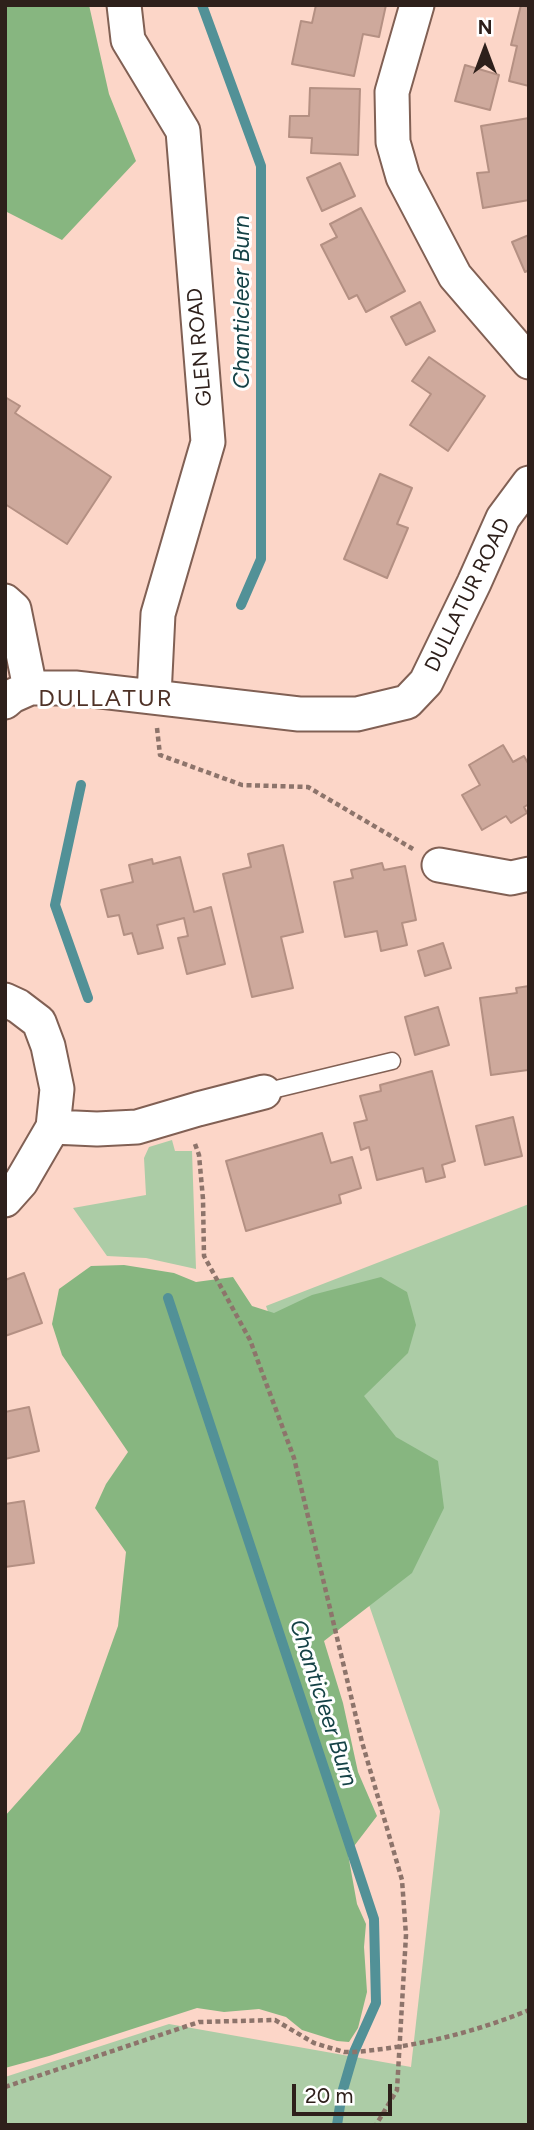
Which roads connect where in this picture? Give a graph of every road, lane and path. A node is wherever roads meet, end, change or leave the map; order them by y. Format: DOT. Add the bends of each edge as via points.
graph roads {
  1 [pos="124,5"];
  2 [pos="417,5"];
  3 [pos="529,362"];
  4 [pos="529,483"];
  5 [pos="5,601"];
  6 [pos="18,695"];
  7 [pos="154,696"];
  8 [pos="439,865"];
  9 [pos="529,874"];
  10 [pos="5,1000"];
  11 [pos="392,1061"];
  12 [pos="264,1092"];
  13 [pos="185,1112"];
  14 [pos="53,1127"];
  15 [pos="5,1200"];
  16 [pos="529,2010"];
  17 [pos="400,2046"];
  18 [pos="5,2087"];
  19 [pos="376,2125"];
  1 -- 7 [label="street, GLEN ROAD" via="128,40 183,131 208,442 158,614"];
  2 -- 3 [label="street" via="392,92 393,142 403,177 455,276"];
  4 -- 7 [label="street, DULLATUR ROAD" via="503,518 426,682 407,702 357,714 299,714"];
  5 -- 6 [label="street" via="14,608"];
  6 -- 7 [label="street, DULLATUR ROAD" via="75,688"];
  7 -- 8 [label="path" via="160,755 242,785 308,787"];
  8 -- 9 [label="street" via="511,878"];
  10 -- 14 [label="street" via="39,1021 57,1089"];
  11 -- 12 [label="lane"];
  12 -- 13 [label="street"];
  13 -- 14 [label="street" via="137,1127"];
  13 -- 17 [label="path" via="199,1155 204,1256 250,1340 294,1458 362,1742 402,1880 406,1935"];
  14 -- 15 [label="street"];
  16 -- 17 [label="path" via="492,2025"];
  17 -- 18 [label="path" via="345,2052 314,2043 275,2020 199,2022"];
  17 -- 19 [label="path" via="397,2090"];
}
